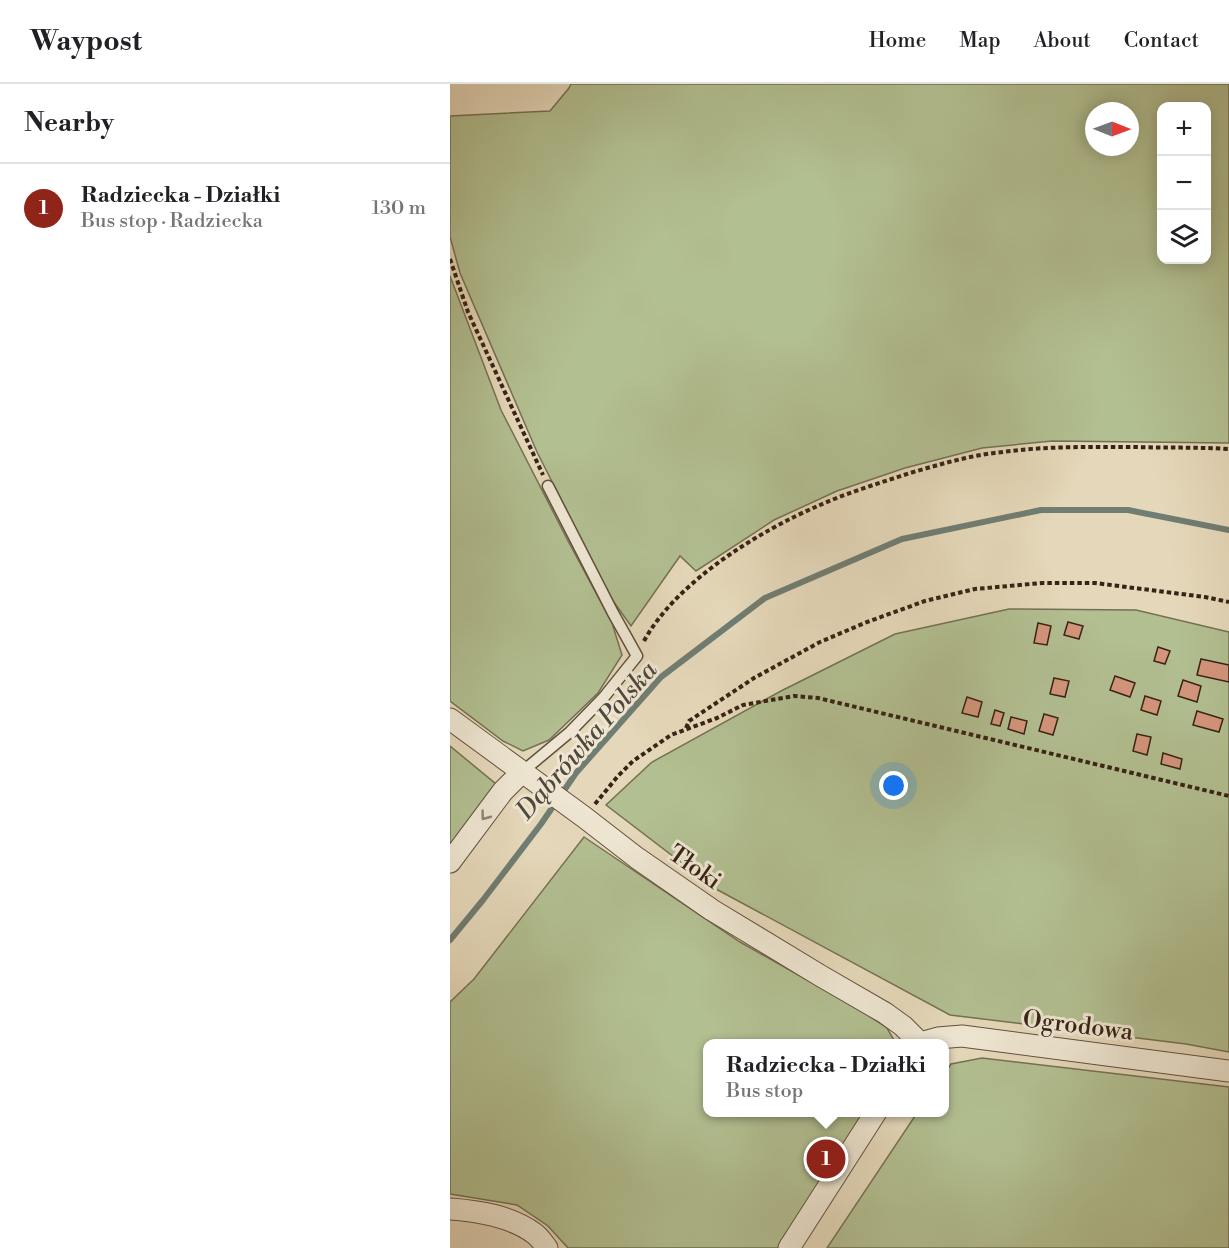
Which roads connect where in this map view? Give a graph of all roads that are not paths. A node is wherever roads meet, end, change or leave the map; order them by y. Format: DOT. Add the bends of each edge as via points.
graph roads {
  1 [pos="548,486"];
  2 [pos="450,719"];
  3 [pos="529,777"];
  4 [pos="450,862"];
  5 [pos="916,1039"];
  6 [pos="934,1039"];
  7 [pos="1229,1071"];
  8 [pos="873,1117"];
  9 [pos="450,1209"];
  10 [pos="548,1248"];
  11 [pos="789,1248"];
  1 -- 3 [label="lane" via="638,656"];
  2 -- 3 [label="street, Tłoki"];
  3 -- 4 [label="street, one-way" via="503,791"];
  3 -- 5 [label="street, Tłoki" via="712,910 885,1013"];
  6 -- 7 [label="street, Ogrodowa" via="962,1036"];
  8 -- 11 [label="street"];
  9 -- 10 [label="street" via="507,1219 536,1234"];
}
